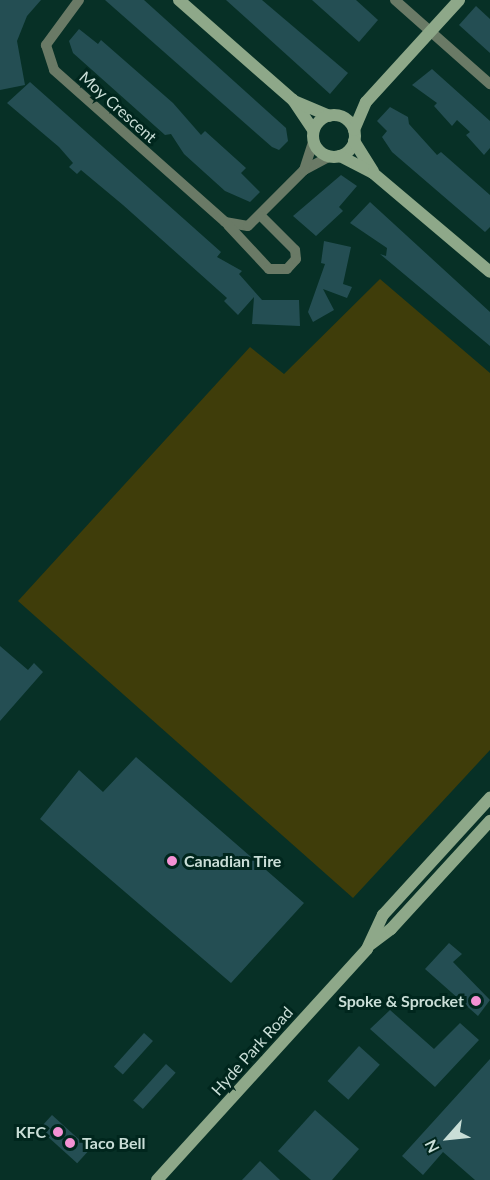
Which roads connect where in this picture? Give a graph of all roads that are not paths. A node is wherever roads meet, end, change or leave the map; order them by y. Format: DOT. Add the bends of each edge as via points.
graph roads {
  1 [pos="80,0"];
  2 [pos="179,0"];
  3 [pos="395,0"];
  4 [pos="459,0"];
  5 [pos="430,31"];
  6 [pos="490,84"];
  7 [pos="292,100"];
  8 [pos="366,102"];
  9 [pos="334,116"];
  10 [pos="313,136"];
  11 [pos="354,136"];
  12 [pos="334,157"];
  13 [pos="303,170"];
  14 [pos="373,173"];
  15 [pos="262,217"];
  16 [pos="225,222"];
  17 [pos="490,272"];
  18 [pos="490,798"];
  19 [pos="490,821"];
  20 [pos="370,944"];
  21 [pos="157,1180"];
  1 -- 16 [label="street, Moy Crescent" via="46,45 54,70"];
  2 -- 7 [label="street"];
  3 -- 5 [label="street"];
  4 -- 5 [label="street"];
  5 -- 6 [label="street"];
  5 -- 8 [label="street"];
  7 -- 9 [label="street"];
  7 -- 10 [label="street"];
  8 -- 9 [label="street"];
  8 -- 11 [label="street"];
  9 -- 10 [label="street"];
  9 -- 11 [label="street"];
  10 -- 12 [label="street"];
  10 -- 13 [label="street"];
  11 -- 12 [label="street"];
  11 -- 14 [label="street"];
  12 -- 13 [label="street"];
  12 -- 14 [label="street"];
  13 -- 15 [label="street"];
  14 -- 17 [label="street"];
  15 -- 16 [label="street" via="248,226"];
  15 -- 16 [label="street, Moy Crescent" via="296,250 296,259 287,269 269,269"];
  18 -- 20 [label="street, Hyde Park Road" via="383,915"];
  19 -- 20 [label="street, Hyde Park Road" via="391,929"];
  20 -- 21 [label="street, Hyde Park Road"];
}
